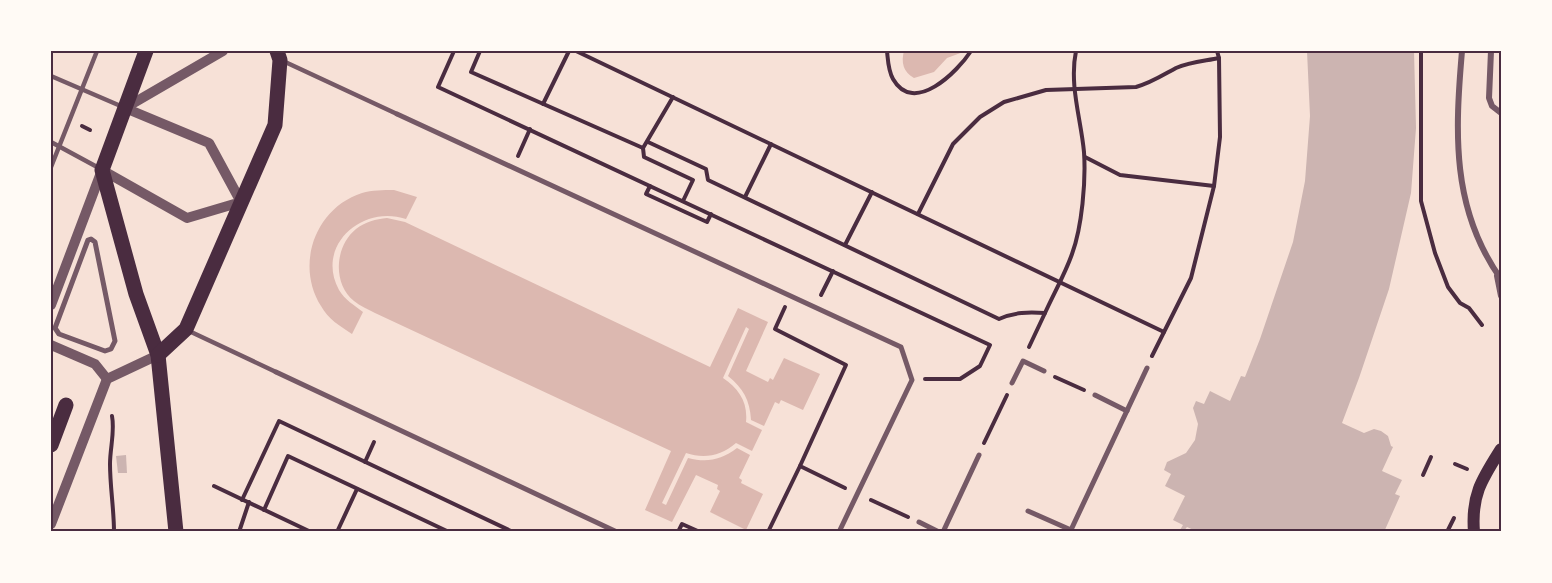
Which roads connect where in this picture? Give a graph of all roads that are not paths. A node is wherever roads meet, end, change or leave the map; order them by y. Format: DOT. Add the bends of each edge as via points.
graph roads {
  1 [pos="97,51"];
  2 [pos="146,51"];
  3 [pos="223,51"];
  4 [pos="1462,51"];
  5 [pos="1491,51"];
  6 [pos="278,56"];
  7 [pos="51,76"];
  8 [pos="81,90"];
  9 [pos="125,108"];
  10 [pos="1501,113"];
  11 [pos="397,114"];
  12 [pos="51,142"];
  13 [pos="51,167"];
  14 [pos="102,170"];
  15 [pos="242,202"];
  16 [pos="88,240"];
  17 [pos="1496,272"];
  18 [pos="1501,279"];
  19 [pos="1501,296"];
  20 [pos="51,305"];
  21 [pos="186,329"];
  22 [pos="51,345"];
  23 [pos="158,355"];
  24 [pos="1147,368"];
  25 [pos="1044,371"];
  26 [pos="276,372"];
  27 [pos="107,379"];
  28 [pos="1012,384"];
  29 [pos="1095,395"];
  30 [pos="66,405"];
  31 [pos="1127,411"];
  32 [pos="51,445"];
  33 [pos="1501,449"];
  34 [pos="979,455"];
  35 [pos="1028,511"];
  36 [pos="919,522"];
  37 [pos="51,524"];
  38 [pos="1071,531"];
  39 [pos="176,532"];
  40 [pos="617,532"];
  41 [pos="838,532"];
  42 [pos="941,532"];
  43 [pos="1474,532"];
  1 -- 8 [label="lane"];
  2 -- 9 [label="main road"];
  3 -- 9 [label="street"];
  4 -- 17 [label="street" via="1456,137 1459,170 1474,228"];
  5 -- 10 [label="street" via="1489,98"];
  6 -- 11 [label="lane"];
  6 -- 15 [label="main road" via="275,124"];
  7 -- 8 [label="lane"];
  8 -- 9 [label="lane"];
  8 -- 13 [label="lane"];
  9 -- 14 [label="main road"];
  9 -- 15 [label="street" via="209,143"];
  11 -- 41 [label="street" via="901,347 912,380"];
  12 -- 14 [label="lane"];
  14 -- 15 [label="street" via="187,218"];
  14 -- 20 [label="street"];
  14 -- 23 [label="main road" via="136,294"];
  15 -- 21 [label="main road"];
  16 -- 16 [label="street" via="55,328 59,334 105,351 115,341 95,242"];
  17 -- 18 [label="street"];
  17 -- 19 [label="street"];
  21 -- 23 [label="main road"];
  21 -- 26 [label="lane"];
  22 -- 27 [label="street" via="96,364"];
  23 -- 27 [label="street"];
  23 -- 39 [label="main road"];
  24 -- 31 [label="street"];
  25 -- 28 [label="street" via="1023,361"];
  26 -- 40 [label="street"];
  27 -- 37 [label="street"];
  29 -- 31 [label="street"];
  30 -- 32 [label="main road"];
  31 -- 38 [label="street"];
  33 -- 43 [label="main road" via="1475,498"];
  34 -- 42 [label="street"];
  35 -- 38 [label="street"];
  36 -- 42 [label="street"];
}
